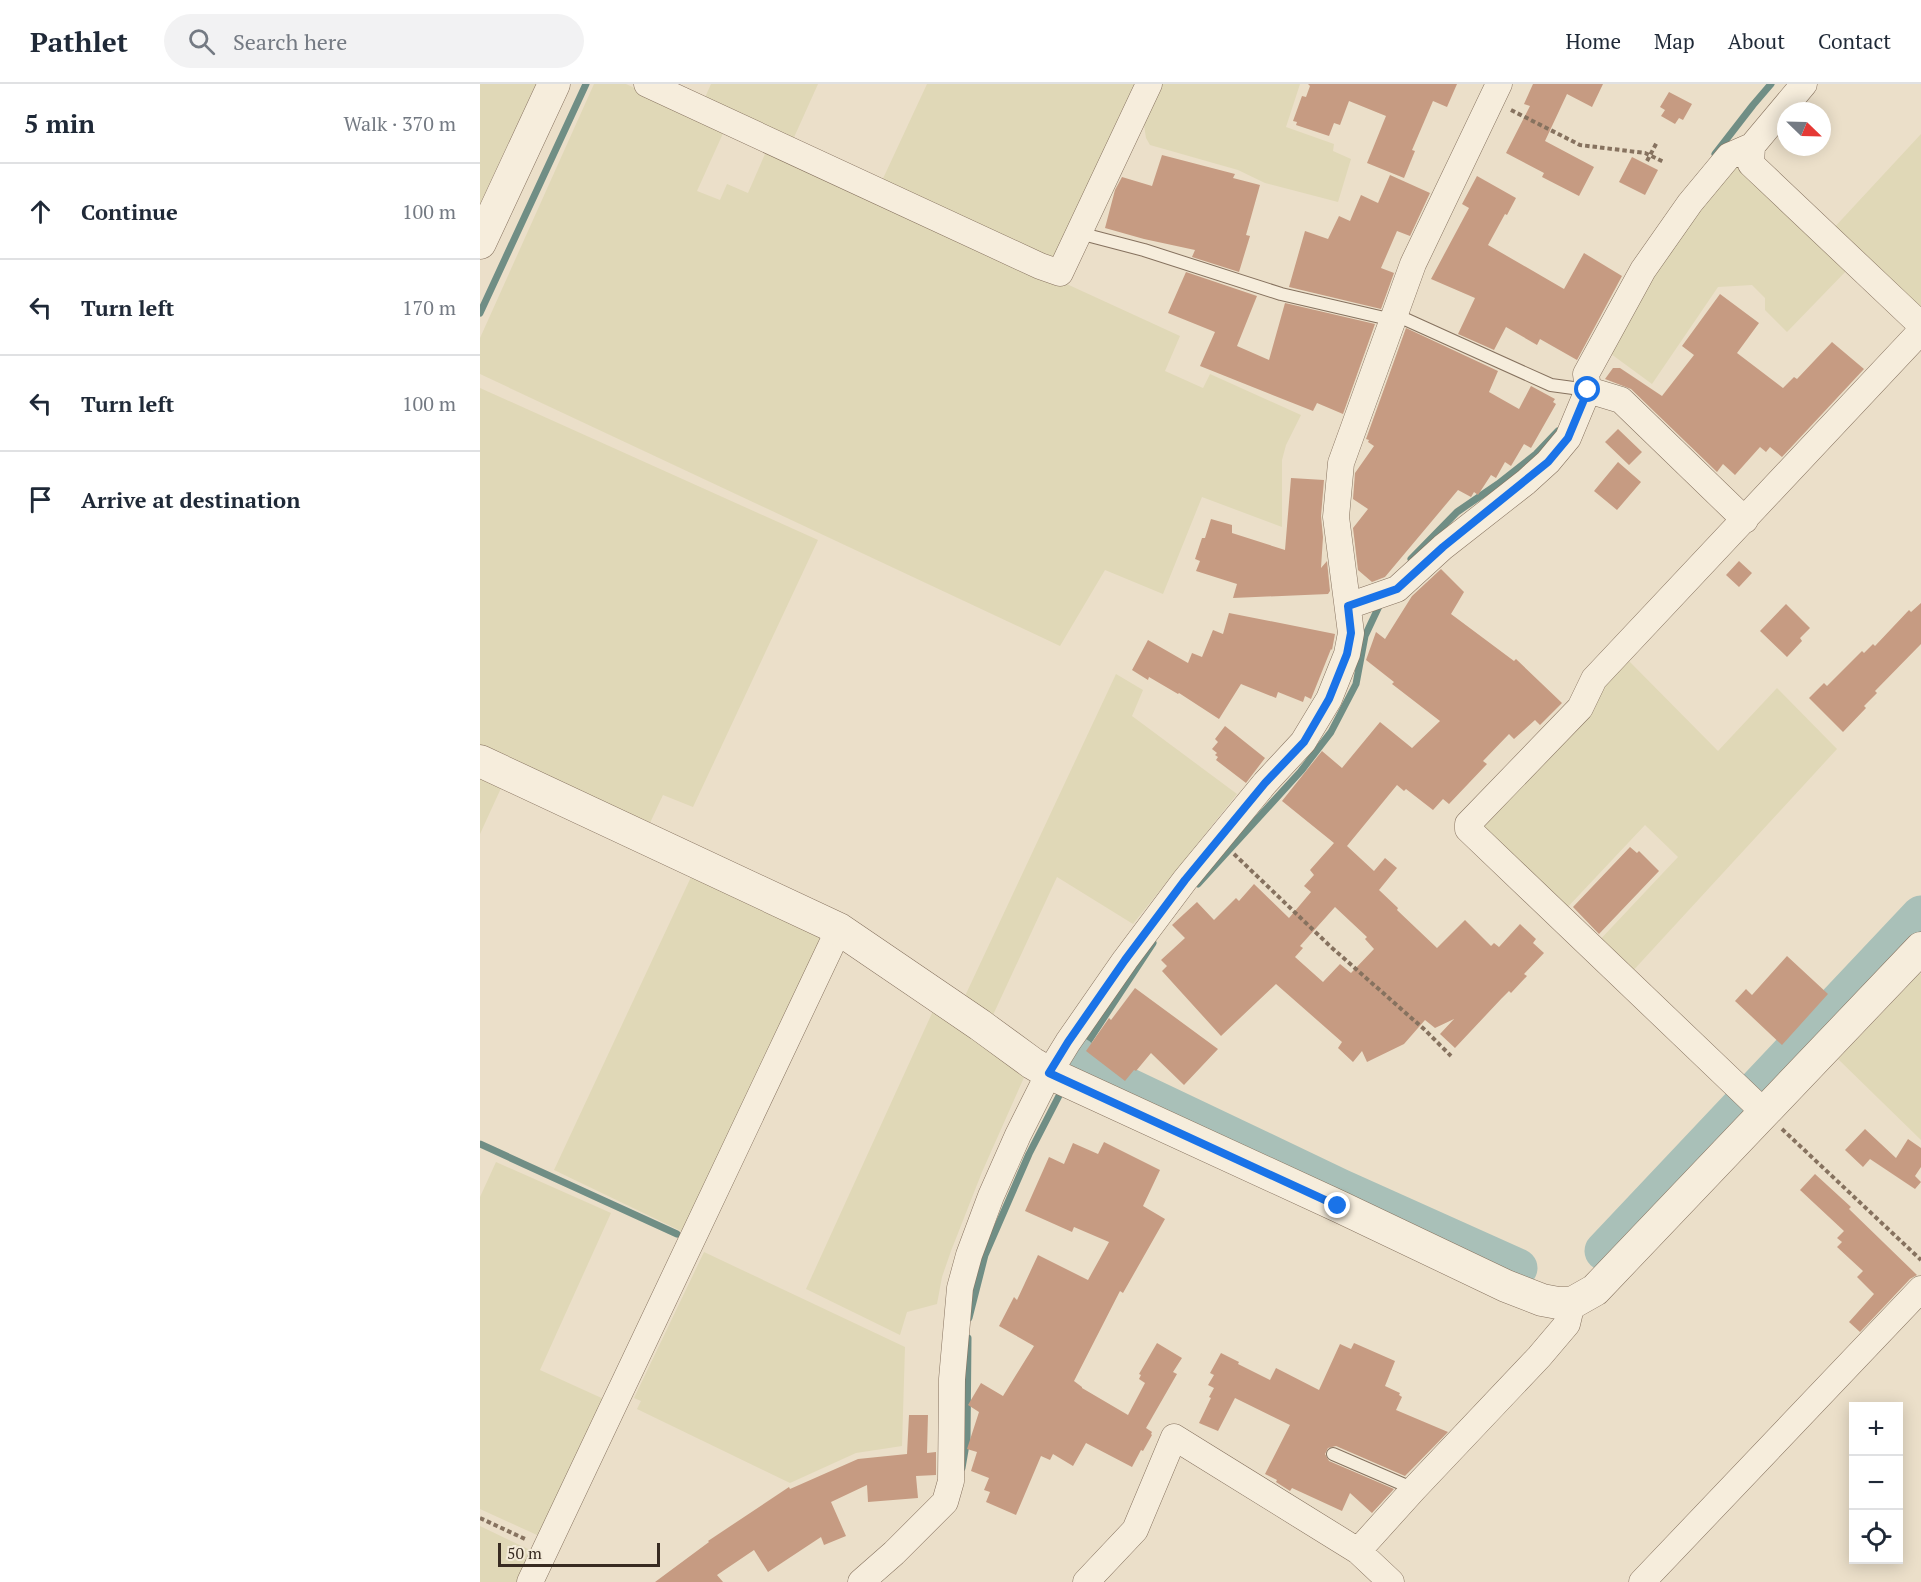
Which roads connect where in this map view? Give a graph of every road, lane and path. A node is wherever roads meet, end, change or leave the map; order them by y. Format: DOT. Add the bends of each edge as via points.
graph roads {
  1 [pos="554,84"];
  2 [pos="647,84"];
  3 [pos="1149,84"];
  4 [pos="1804,84"];
  5 [pos="1495,92"];
  6 [pos="1657,142"];
  7 [pos="1752,146"];
  8 [pos="1650,155"];
  9 [pos="1647,161"];
  10 [pos="1664,162"];
  11 [pos="1079,233"];
  12 [pos="480,243"];
  13 [pos="1394,317"];
  14 [pos="1921,325"];
  15 [pos="1921,331"];
  16 [pos="1588,390"];
  17 [pos="1746,520"];
  18 [pos="1348,606"];
  19 [pos="480,761"];
  20 [pos="1220,838"];
  21 [pos="839,929"];
  22 [pos="1921,948"];
  23 [pos="1451,1056"];
  24 [pos="1049,1073"];
  25 [pos="1765,1113"];
  26 [pos="1921,1260"];
  27 [pos="1921,1289"];
  28 [pos="1572,1303"];
  29 [pos="1333,1454"];
  30 [pos="1414,1489"];
  31 [pos="480,1518"];
  32 [pos="545,1549"];
  33 [pos="1358,1551"];
  34 [pos="530,1582"];
  35 [pos="861,1582"];
  36 [pos="1086,1582"];
  37 [pos="1391,1582"];
  38 [pos="1642,1582"];
  1 -- 12 [label="street"];
  2 -- 11 [label="street" via="1060,273"];
  3 -- 11 [label="street"];
  4 -- 7 [label="street"];
  5 -- 8 [label="path" via="1580,145"];
  5 -- 13 [label="street" via="1413,264"];
  6 -- 8 [label="path"];
  7 -- 14 [label="street" via="1751,164"];
  7 -- 16 [label="street" via="1729,156 1643,270 1586,374"];
  8 -- 9 [label="path"];
  8 -- 10 [label="path"];
  11 -- 13 [label="lane" via="1281,294"];
  13 -- 16 [label="lane" via="1551,385"];
  13 -- 18 [label="street" via="1341,463 1336,517"];
  15 -- 17 [label="street"];
  16 -- 17 [label="street" via="1621,400"];
  16 -- 18 [label="street" via="1568,438 1548,462 1397,589"];
  17 -- 25 [label="street" via="1594,679 1580,708 1468,824 1468,830"];
  18 -- 20 [label="street" via="1351,633 1347,654 1329,699 1304,742"];
  19 -- 21 [label="street"];
  20 -- 23 [label="path" via="1243,864"];
  20 -- 24 [label="street" via="1125,960"];
  21 -- 24 [label="street"];
  21 -- 32 [label="street"];
  22 -- 25 [label="street"];
  24 -- 28 [label="street" via="1506,1286 1542,1300"];
  24 -- 35 [label="street" via="991,1196 960,1288 952,1379 951,1481 945,1502"];
  25 -- 26 [label="path"];
  25 -- 28 [label="street" via="1595,1290"];
  27 -- 38 [label="street"];
  28 -- 30 [label="street" via="1568,1324"];
  29 -- 30 [label="lane"];
  30 -- 33 [label="street"];
  31 -- 32 [label="path"];
  32 -- 34 [label="street"];
  33 -- 36 [label="street" via="1174,1437 1135,1530"];
  33 -- 37 [label="street"];
}
